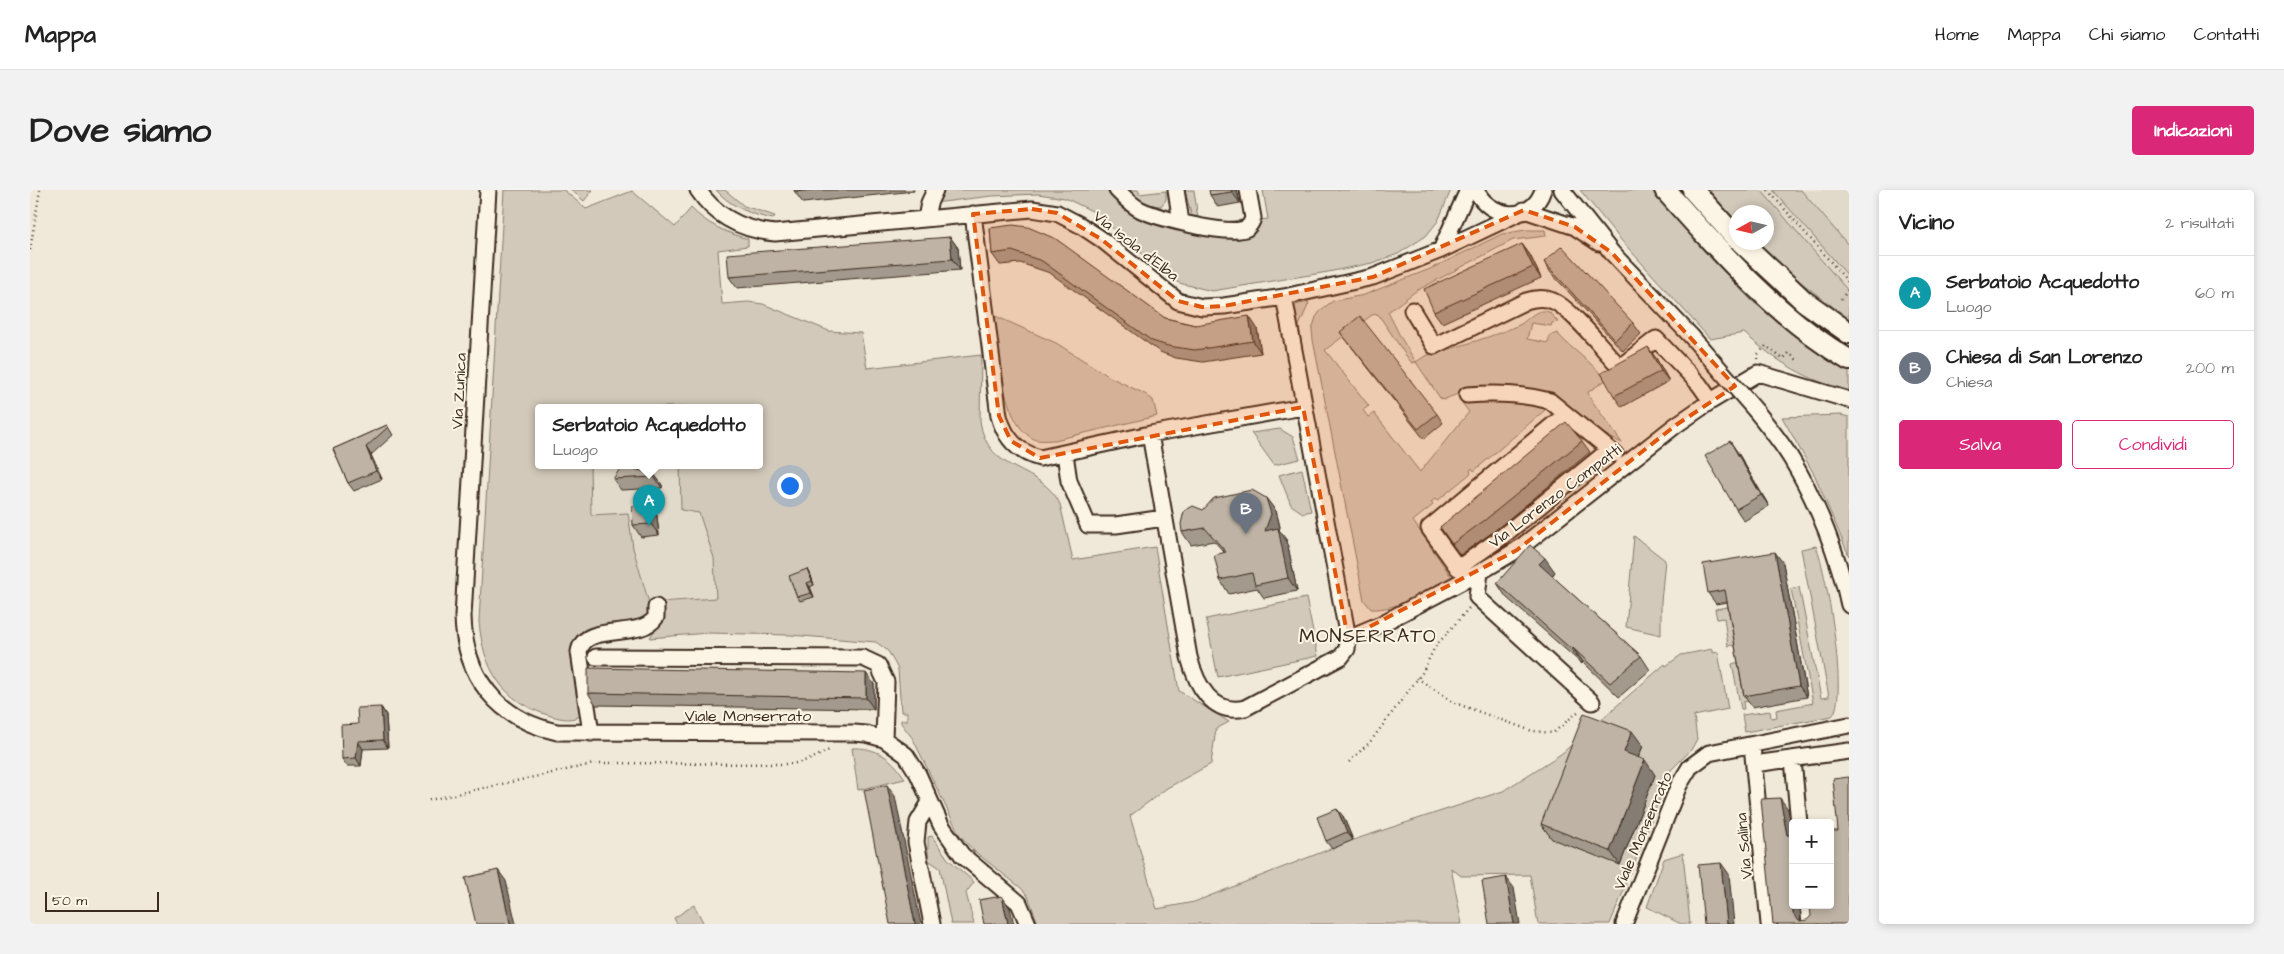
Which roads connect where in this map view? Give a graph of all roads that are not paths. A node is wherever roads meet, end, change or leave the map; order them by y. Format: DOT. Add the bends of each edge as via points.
graph roads {
  1 [pos="488,190"];
  2 [pos="698,190"];
  3 [pos="935,190"];
  4 [pos="1117,190"];
  5 [pos="1176,190"];
  6 [pos="1248,190"];
  7 [pos="1468,190"];
  8 [pos="1476,190"];
  9 [pos="1543,190"];
  10 [pos="1562,190"];
  11 [pos="1664,190"];
  12 [pos="1693,190"];
  13 [pos="1522,212"];
  14 [pos="973,214"];
  15 [pos="926,218"];
  16 [pos="1181,222"];
  17 [pos="1729,230"];
  18 [pos="1441,250"];
  19 [pos="1750,250"];
  20 [pos="1612,253"];
  21 [pos="1284,297"];
  22 [pos="1412,310"];
  23 [pos="1849,333"];
  24 [pos="1849,360"];
  25 [pos="1467,395"];
  26 [pos="1849,400"];
  27 [pos="1711,401"];
  28 [pos="1303,407"];
  29 [pos="1566,414"];
  30 [pos="1150,434"];
  31 [pos="1609,450"];
  32 [pos="1065,454"];
  33 [pos="1626,463"];
  34 [pos="1164,518"];
  35 [pos="1480,572"];
  36 [pos="464,594"];
  37 [pos="1849,605"];
  38 [pos="656,607"];
  39 [pos="1348,638"];
  40 [pos="596,657"];
  41 [pos="1591,701"];
  42 [pos="1849,725"];
  43 [pos="591,733"];
  44 [pos="884,739"];
  45 [pos="1752,745"];
  46 [pos="1849,751"];
  47 [pos="1793,760"];
  48 [pos="1754,764"];
  49 [pos="930,802"];
  50 [pos="1799,819"];
  51 [pos="1808,909"];
  52 [pos="932,924"];
  53 [pos="1028,924"];
  54 [pos="1624,924"];
  55 [pos="1769,924"];
  56 [pos="1810,924"];
  1 -- 36 [label="street, Via Zunica"];
  2 -- 15 [label="street, Via Isola d'Elba" via="722,215 761,232"];
  3 -- 15 [label="street"];
  4 -- 16 [label="street" via="1140,209"];
  5 -- 16 [label="street"];
  6 -- 16 [label="street" via="1253,218 1246,228 1211,228"];
  7 -- 18 [label="street"];
  8 -- 13 [label="street" via="1480,200 1491,209 1505,214"];
  9 -- 13 [label="street, Via Isola d'Elba" via="1532,207"];
  10 -- 20 [label="street"];
  11 -- 24 [label="main road" via="1731,264 1801,326"];
  12 -- 17 [label="main road"];
  13 -- 18 [label="street, Via Isola d'Elba"];
  13 -- 20 [label="street" via="1576,227"];
  14 -- 15 [label="street, Via Isola d'Elba"];
  14 -- 21 [label="street, Via Isola d'Elba" via="1032,209 1057,213 1101,239 1178,301 1202,307"];
  14 -- 32 [label="street" via="1002,424 1011,441 1031,456 1040,458"];
  18 -- 21 [label="street, Via Isola d'Elba" via="1373,277"];
  19 -- 23 [label="main road" via="1804,301"];
  20 -- 37 [label="street, bridge" via="1691,336 1782,444 1802,477 1833,551"];
  21 -- 28 [label="street"];
  22 -- 27 [label="street" via="1434,346 1533,298 1548,299 1566,309 1620,367 1656,339"];
  25 -- 29 [label="street" via="1538,398 1550,401"];
  26 -- 27 [label="street, Via Lorenzo Compatti" via="1758,373"];
  27 -- 33 [label="street, Via Lorenzo Compatti"];
  28 -- 30 [label="street"];
  28 -- 39 [label="street"];
  29 -- 31 [label="street"];
  29 -- 31 [label="street" via="1429,528 1458,568"];
  30 -- 32 [label="street"];
  30 -- 34 [label="street"];
  31 -- 33 [label="street"];
  32 -- 34 [label="street" via="1069,481 1088,525 1116,525"];
  33 -- 35 [label="street, Via Lorenzo Compatti" via="1516,550"];
  34 -- 39 [label="street" via="1192,669 1203,691 1216,705 1229,710 1245,708 1341,657 1347,649"];
  35 -- 39 [label="street, Via Lorenzo Compatti"];
  35 -- 41 [label="street" via="1477,597"];
  36 -- 43 [label="street, Viale Monserrato" via="463,631 468,653 476,674 494,699 516,717 543,729 571,734"];
  38 -- 43 [label="street" via="656,617 649,625 590,637 582,643 578,652"];
  40 -- 44 [label="street" via="863,658 878,665 886,682"];
  42 -- 45 [label="street, Viale Monserrato"];
  43 -- 44 [label="street, Viale Monserrato" via="854,733"];
  44 -- 49 [label="street, Viale Monserrato" via="906,755"];
  45 -- 48 [label="street, Via Salina"];
  45 -- 54 [label="street, Viale Monserrato" via="1709,753 1690,767 1679,785"];
  46 -- 47 [label="street"];
  47 -- 48 [label="street"];
  47 -- 50 [label="street"];
  48 -- 55 [label="street, Via Salina"];
  49 -- 52 [label="street" via="918,822 916,842"];
  49 -- 53 [label="street, Viale Monserrato" via="962,855 1019,904"];
  51 -- 56 [label="street"];
}
